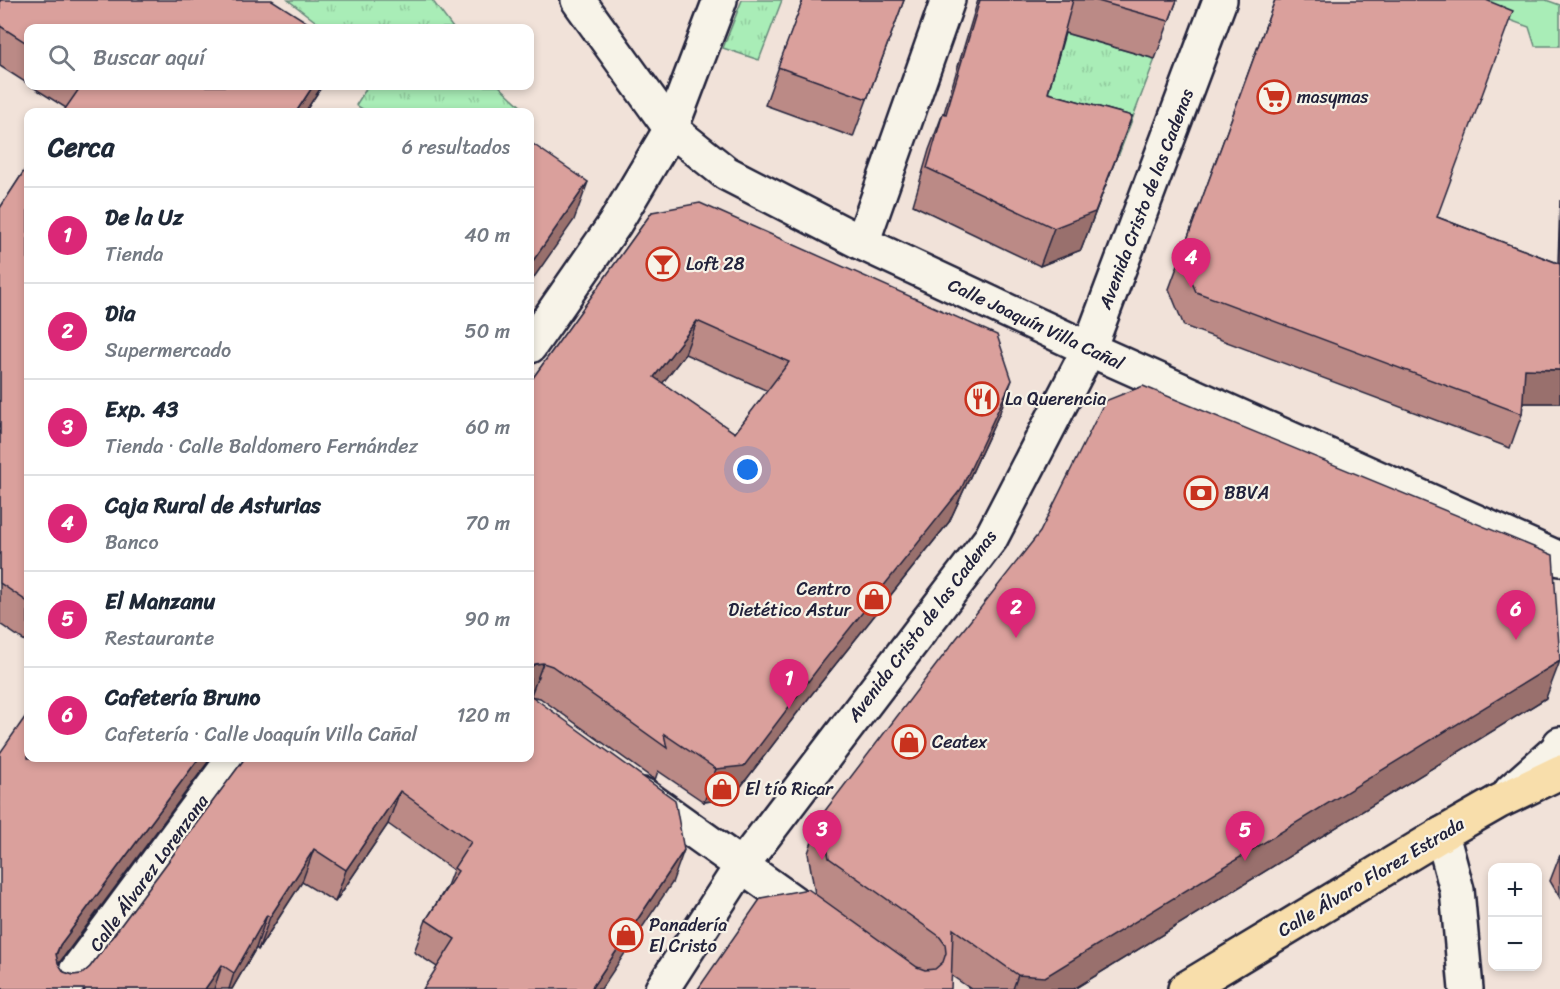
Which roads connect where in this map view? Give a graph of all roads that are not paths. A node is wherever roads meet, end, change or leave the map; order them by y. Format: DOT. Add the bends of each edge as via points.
graph roads {
  1 [pos="578,0"];
  2 [pos="720,0"];
  3 [pos="948,0"];
  4 [pos="1220,0"];
  5 [pos="671,129"];
  6 [pos="862,243"];
  7 [pos="534,340"];
  8 [pos="1089,349"];
  9 [pos="1560,559"];
  10 [pos="1560,744"];
  11 [pos="231,762"];
  12 [pos="1560,772"];
  13 [pos="615,775"];
  14 [pos="1498,802"];
  15 [pos="1442,834"];
  16 [pos="742,865"];
  17 [pos="838,934"];
  18 [pos="63,989"];
  19 [pos="662,989"];
  20 [pos="1185,989"];
  21 [pos="1466,989"];
  1 -- 5 [label="street, Calle Joaquín Villa Cañal"];
  2 -- 5 [label="street"];
  3 -- 6 [label="street"];
  4 -- 8 [label="street, Avenida Cristo de las Cadenas"];
  5 -- 6 [label="street, Calle Joaquín Villa Cañal" via="726,173"];
  5 -- 7 [label="street" via="614,225"];
  6 -- 8 [label="street, Calle Joaquín Villa Cañal"];
  8 -- 9 [label="street, Calle Joaquín Villa Cañal"];
  8 -- 16 [label="street, Avenida Cristo de las Cadenas" via="991,538"];
  10 -- 14 [label="street"];
  11 -- 18 [label="street, Calle Álvarez Lorenzana"];
  12 -- 14 [label="main road, Calle Álvaro Florez Estrada"];
  13 -- 16 [label="street"];
  14 -- 15 [label="main road, Calle Álvaro Florez Estrada"];
  15 -- 20 [label="main road, Calle Álvaro Florez Estrada"];
  15 -- 21 [label="street" via="1457,890"];
  16 -- 17 [label="street"];
  16 -- 19 [label="street, Avenida Cristo de las Cadenas"];
}
